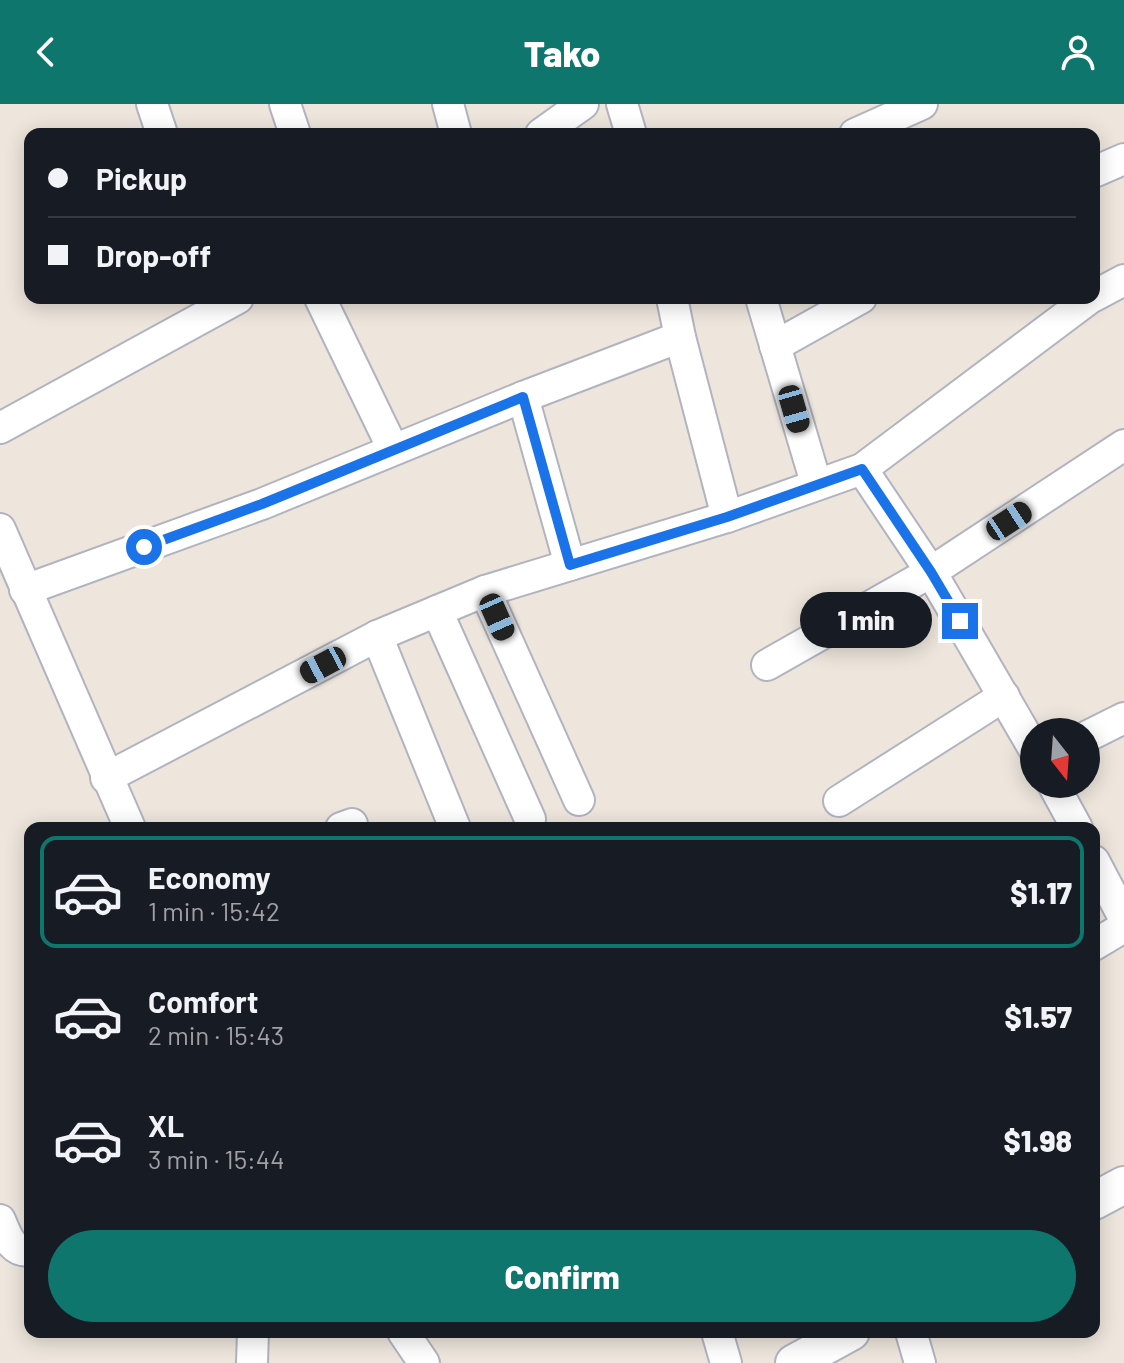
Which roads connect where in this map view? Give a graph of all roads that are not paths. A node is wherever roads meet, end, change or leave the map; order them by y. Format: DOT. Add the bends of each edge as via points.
graph roads {
  1 [pos="152,104"];
  2 [pos="285,104"];
  3 [pos="448,104"];
  4 [pos="583,104"];
  5 [pos="622,104"];
  6 [pos="922,104"];
  7 [pos="160,128"];
  8 [pos="293,128"];
  9 [pos="454,128"];
  10 [pos="549,128"];
  11 [pos="629,128"];
  12 [pos="868,128"];
  13 [pos="1124,159"];
  14 [pos="1100,169"];
  15 [pos="1124,280"];
  16 [pos="1100,293"];
  17 [pos="220,304"];
  18 [pos="323,304"];
  19 [pos="673,304"];
  20 [pos="763,304"];
  21 [pos="850,304"];
  22 [pos="1083,304"];
  23 [pos="680,337"];
  24 [pos="775,346"];
  25 [pos="523,397"];
  26 [pos="0,428"];
  27 [pos="393,449"];
  28 [pos="1120,458"];
  29 [pos="862,469"];
  30 [pos="816,483"];
  31 [pos="727,517"];
  32 [pos="0,529"];
  33 [pos="570,565"];
  34 [pos="931,572"];
  35 [pos="25,590"];
  36 [pos="485,591"];
  37 [pos="437,611"];
  38 [pos="377,636"];
  39 [pos="767,665"];
  40 [pos="1004,696"];
  41 [pos="1124,718"];
  42 [pos="1020,724"];
  43 [pos="1100,730"];
  44 [pos="106,778"];
  45 [pos="1058,798"];
  46 [pos="579,800"];
  47 [pos="839,801"];
  48 [pos="530,819"];
  49 [pos="127,822"];
  50 [pos="453,822"];
  51 [pos="1067,822"];
  52 [pos="1100,872"];
  53 [pos="1124,918"];
  54 [pos="1124,927"];
  55 [pos="1100,941"];
  56 [pos="1124,1185"];
  57 [pos="1100,1198"];
  58 [pos="0,1220"];
  59 [pos="24,1251"];
  60 [pos="253,1338"];
  61 [pos="407,1338"];
  62 [pos="719,1338"];
  63 [pos="840,1338"];
  64 [pos="913,1338"];
  65 [pos="252,1363"];
  66 [pos="424,1363"];
  67 [pos="726,1363"];
  68 [pos="794,1363"];
  69 [pos="920,1363"];
  1 -- 7 [label="street"];
  2 -- 8 [label="street"];
  3 -- 9 [label="street"];
  4 -- 10 [label="street"];
  5 -- 11 [label="street"];
  6 -- 12 [label="street"];
  13 -- 14 [label="street"];
  15 -- 16 [label="street"];
  17 -- 26 [label="street"];
  18 -- 27 [label="street"];
  19 -- 23 [label="street"];
  20 -- 24 [label="street"];
  21 -- 24 [label="street"];
  22 -- 29 [label="street"];
  23 -- 25 [label="street"];
  23 -- 31 [label="street"];
  24 -- 30 [label="street"];
  25 -- 27 [label="street"];
  25 -- 33 [label="street"];
  27 -- 35 [label="street" via="262,504"];
  28 -- 34 [label="street"];
  29 -- 30 [label="street"];
  29 -- 34 [label="street"];
  30 -- 31 [label="street"];
  31 -- 33 [label="street"];
  32 -- 35 [label="street"];
  33 -- 36 [label="street"];
  34 -- 39 [label="street"];
  34 -- 40 [label="street"];
  35 -- 44 [label="street"];
  36 -- 37 [label="street"];
  36 -- 46 [label="street"];
  37 -- 38 [label="street"];
  37 -- 48 [label="street"];
  38 -- 44 [label="street"];
  38 -- 50 [label="street"];
  40 -- 42 [label="street"];
  40 -- 47 [label="street"];
  41 -- 43 [label="street"];
  44 -- 49 [label="street"];
  45 -- 51 [label="street"];
  52 -- 53 [label="street"];
  54 -- 55 [label="street"];
  56 -- 57 [label="street"];
  58 -- 59 [label="street" via="10,1243"];
  60 -- 65 [label="street"];
  61 -- 66 [label="street"];
  62 -- 67 [label="street"];
  63 -- 68 [label="street"];
  64 -- 69 [label="street"];
}
